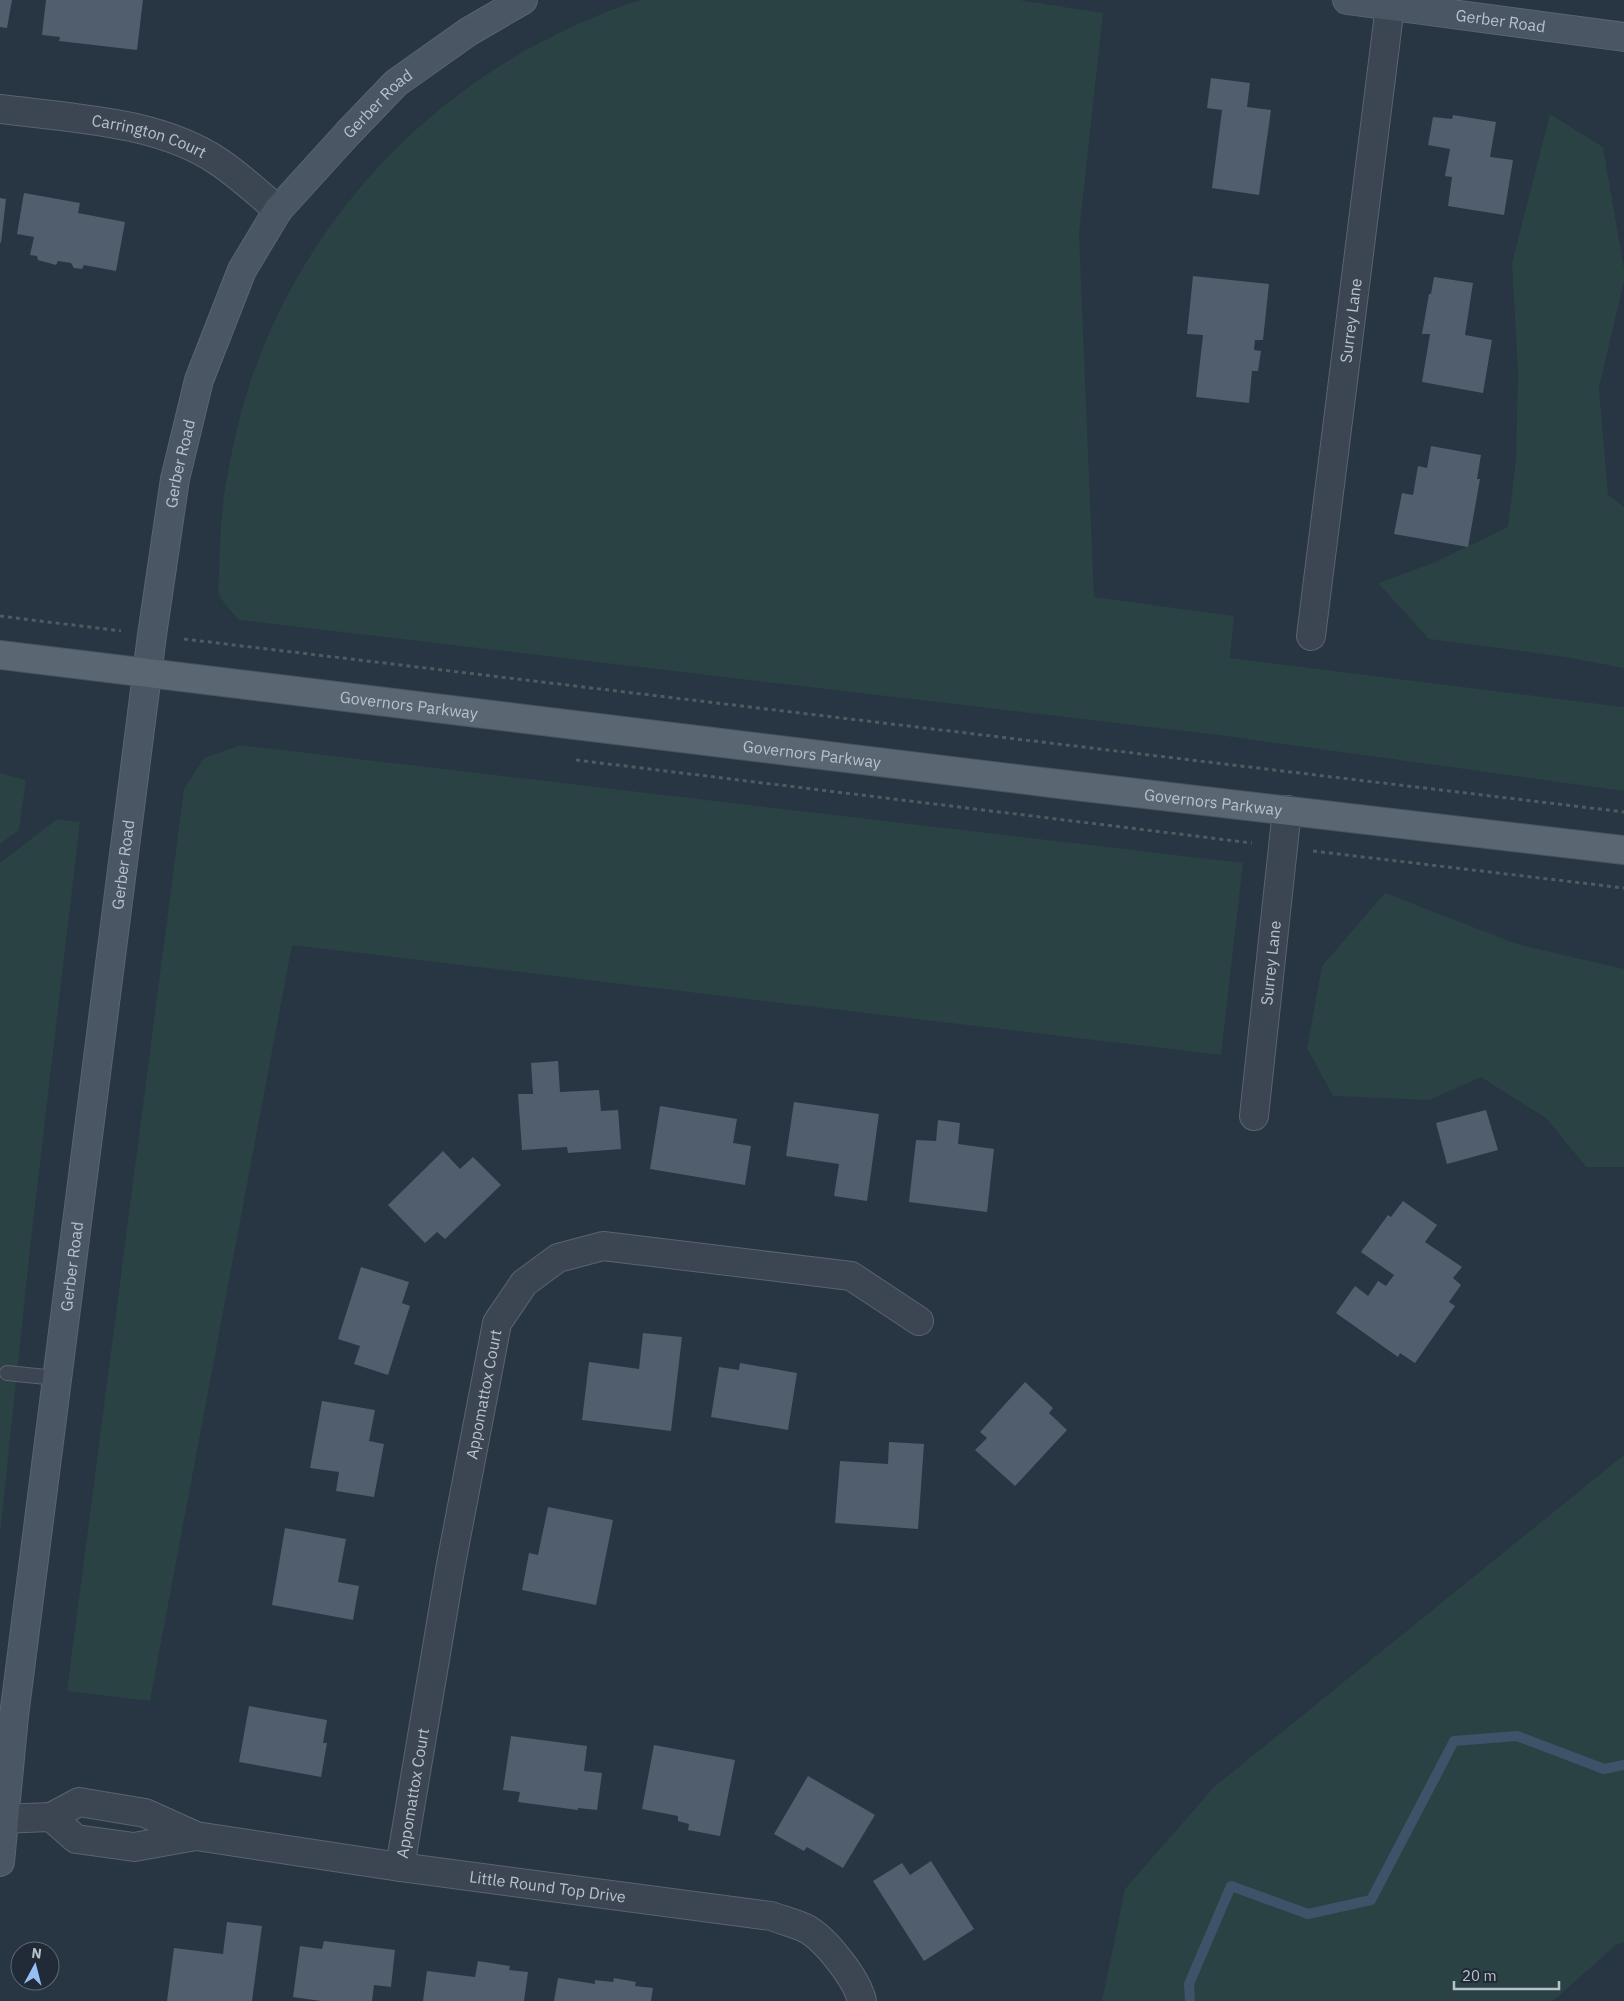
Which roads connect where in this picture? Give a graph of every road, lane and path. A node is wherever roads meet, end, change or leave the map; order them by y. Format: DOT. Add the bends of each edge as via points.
graph roads {
  1 [pos="523,0"];
  2 [pos="1347,0"];
  3 [pos="1390,6"];
  4 [pos="1624,37"];
  5 [pos="0,109"];
  6 [pos="278,210"];
  7 [pos="0,616"];
  8 [pos="152,635"];
  9 [pos="1311,636"];
  10 [pos="0,655"];
  11 [pos="148,672"];
  12 [pos="570,759"];
  13 [pos="1287,810"];
  14 [pos="1624,812"];
  15 [pos="1284,847"];
  16 [pos="1624,850"];
  17 [pos="1624,888"];
  18 [pos="1254,1116"];
  19 [pos="919,1321"];
  20 [pos="7,1373"];
  21 [pos="56,1378"];
  22 [pos="51,1817"];
  23 [pos="2,1819"];
  24 [pos="196,1836"];
  25 [pos="0,1862"];
  26 [pos="400,1867"];
  27 [pos="862,2001"];
  1 -- 6 [label="street, Gerber Road" via="468,32 396,83"];
  2 -- 3 [label="street, Gerber Road"];
  3 -- 4 [label="street, Gerber Road"];
  3 -- 9 [label="street, Surrey Lane"];
  5 -- 6 [label="street, Carrington Court" via="124,125 172,138 219,162"];
  6 -- 8 [label="street, Gerber Road" via="242,270 199,380 175,479"];
  7 -- 8 [label="path"];
  8 -- 11 [label="street, Gerber Road"];
  8 -- 14 [label="path"];
  10 -- 11 [label="main road, Governors Parkway"];
  11 -- 13 [label="main road, Governors Parkway"];
  11 -- 21 [label="street, Gerber Road"];
  12 -- 15 [label="path"];
  13 -- 15 [label="street, Surrey Lane"];
  13 -- 16 [label="main road, Governors Parkway"];
  15 -- 17 [label="path"];
  15 -- 18 [label="street, Surrey Lane"];
  19 -- 26 [label="street, Appomattox Court" via="850,1276 603,1246 558,1258 524,1283 497,1324 451,1564"];
  20 -- 21 [label="lane"];
  21 -- 23 [label="street, Gerber Road"];
  22 -- 23 [label="street, Little Round Top Drive"];
  22 -- 24 [label="street, Little Round Top Drive" via="79,1802 145,1813"];
  22 -- 24 [label="street, Little Round Top Drive" via="76,1840 134,1846"];
  23 -- 25 [label="street, Gerber Road"];
  24 -- 26 [label="street, Little Round Top Drive"];
  26 -- 27 [label="street, Little Round Top Drive" via="772,1916 807,1929 836,1955 859,1988"];
}
